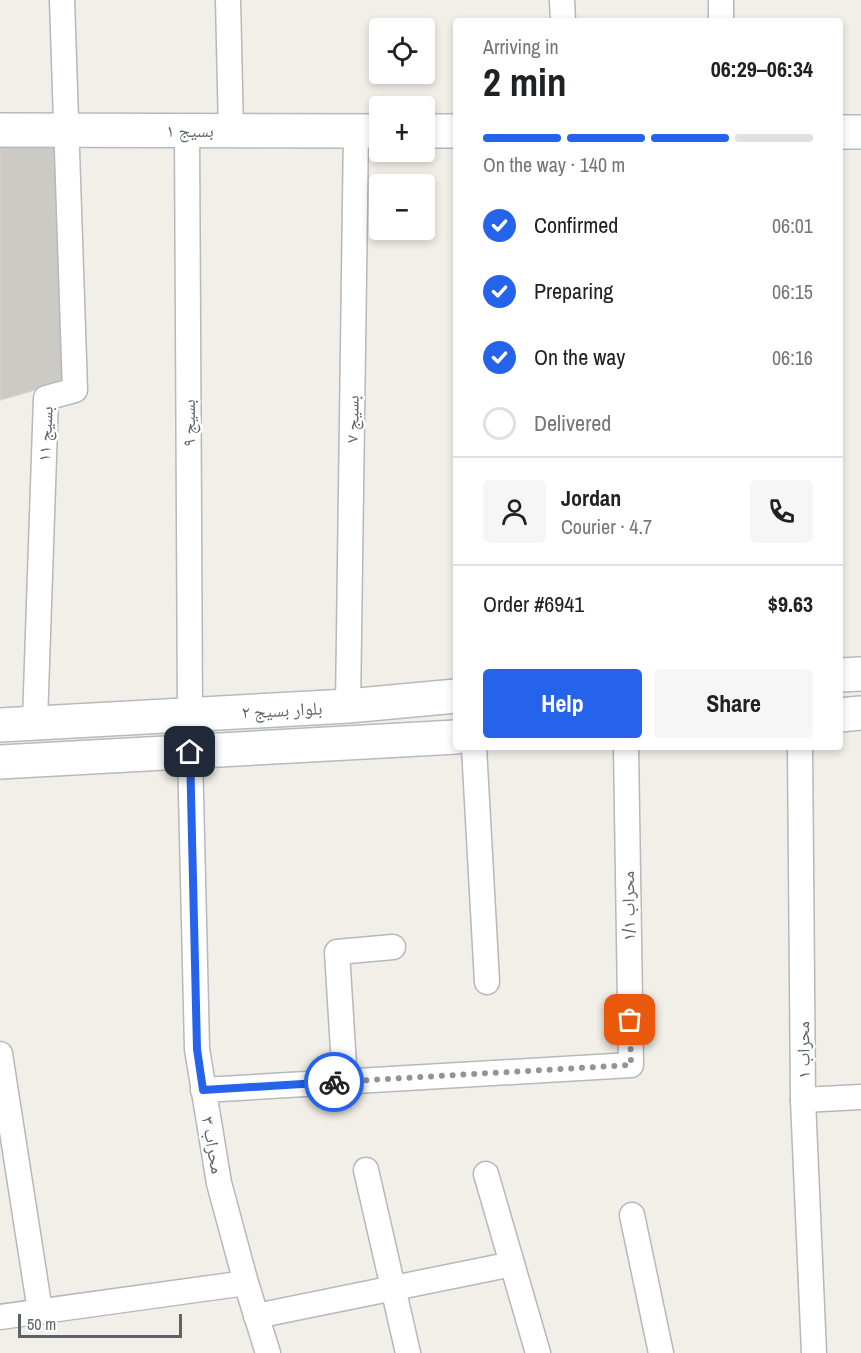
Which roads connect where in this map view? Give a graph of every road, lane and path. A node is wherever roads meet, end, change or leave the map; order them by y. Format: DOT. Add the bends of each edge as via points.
graph roads {
  1 [pos="62,0"];
  2 [pos="228,0"];
  3 [pos="562,0"];
  4 [pos="721,0"];
  5 [pos="563,18"];
  6 [pos="721,18"];
  7 [pos="0,129"];
  8 [pos="65,130"];
  9 [pos="187,130"];
  10 [pos="231,130"];
  11 [pos="368,131"];
  12 [pos="435,131"];
  13 [pos="453,131"];
  14 [pos="843,132"];
  15 [pos="861,132"];
  16 [pos="861,674"];
  17 [pos="843,675"];
  18 [pos="453,696"];
  19 [pos="348,706"];
  20 [pos="861,714"];
  21 [pos="190,715"];
  22 [pos="843,715"];
  23 [pos="35,722"];
  24 [pos="0,725"];
  25 [pos="453,737"];
  26 [pos="474,750"];
  27 [pos="626,750"];
  28 [pos="800,750"];
  29 [pos="190,752"];
  30 [pos="0,762"];
  31 [pos="393,947"];
  32 [pos="488,982"];
  33 [pos="0,1054"];
  34 [pos="345,1082"];
  35 [pos="203,1090"];
  36 [pos="861,1097"];
  37 [pos="803,1100"];
  38 [pos="366,1170"];
  39 [pos="486,1174"];
  40 [pos="632,1215"];
  41 [pos="512,1264"];
  42 [pos="246,1283"];
  43 [pos="393,1290"];
  44 [pos="40,1311"];
  45 [pos="256,1316"];
  46 [pos="0,1317"];
  47 [pos="268,1353"];
  48 [pos="408,1353"];
  49 [pos="538,1353"];
  50 [pos="661,1353"];
  51 [pos="814,1353"];
  1 -- 8 [label="street"];
  2 -- 10 [label="street"];
  3 -- 5 [label="street"];
  4 -- 6 [label="street"];
  7 -- 8 [label="main road, بسیج ۱"];
  8 -- 9 [label="main road, بسیج ۱"];
  8 -- 23 [label="street, ۱۱ بسیج" via="75,390 46,398"];
  9 -- 10 [label="main road, بسیج ۱"];
  9 -- 21 [label="street, ۹ بسیج"];
  10 -- 11 [label="main road, بسیج ۱"];
  11 -- 19 [label="street, ۷ بسیج"];
  12 -- 13 [label="main road"];
  14 -- 15 [label="main road"];
  16 -- 17 [label="main road"];
  18 -- 19 [label="main road, بلوار بسیج ۲"];
  19 -- 21 [label="main road, بلوار بسیج ۲"];
  20 -- 22 [label="main road"];
  21 -- 23 [label="main road, بلوار بسیج ۲"];
  23 -- 24 [label="main road, بلوار بسیج ۲"];
  25 -- 29 [label="main road, بلوار بسیج ۲"];
  26 -- 32 [label="street"];
  27 -- 34 [label="street, محراب ۱/۱" via="631,1065"];
  28 -- 37 [label="street, محراب ۱"];
  29 -- 30 [label="main road, بلوار بسیج ۲"];
  29 -- 35 [label="street, محراب ۳" via="197,1049"];
  31 -- 34 [label="street" via="337,952"];
  33 -- 44 [label="street"];
  34 -- 35 [label="street"];
  35 -- 42 [label="street, محراب ۳" via="219,1183"];
  36 -- 37 [label="street"];
  37 -- 51 [label="street, محراب ۱"];
  38 -- 43 [label="street"];
  39 -- 41 [label="street"];
  40 -- 50 [label="street"];
  41 -- 43 [label="street"];
  41 -- 49 [label="street"];
  42 -- 44 [label="street"];
  42 -- 45 [label="street, محراب ۳"];
  43 -- 45 [label="street"];
  43 -- 48 [label="street"];
  44 -- 46 [label="street"];
  45 -- 47 [label="street, محراب ۳"];
}
